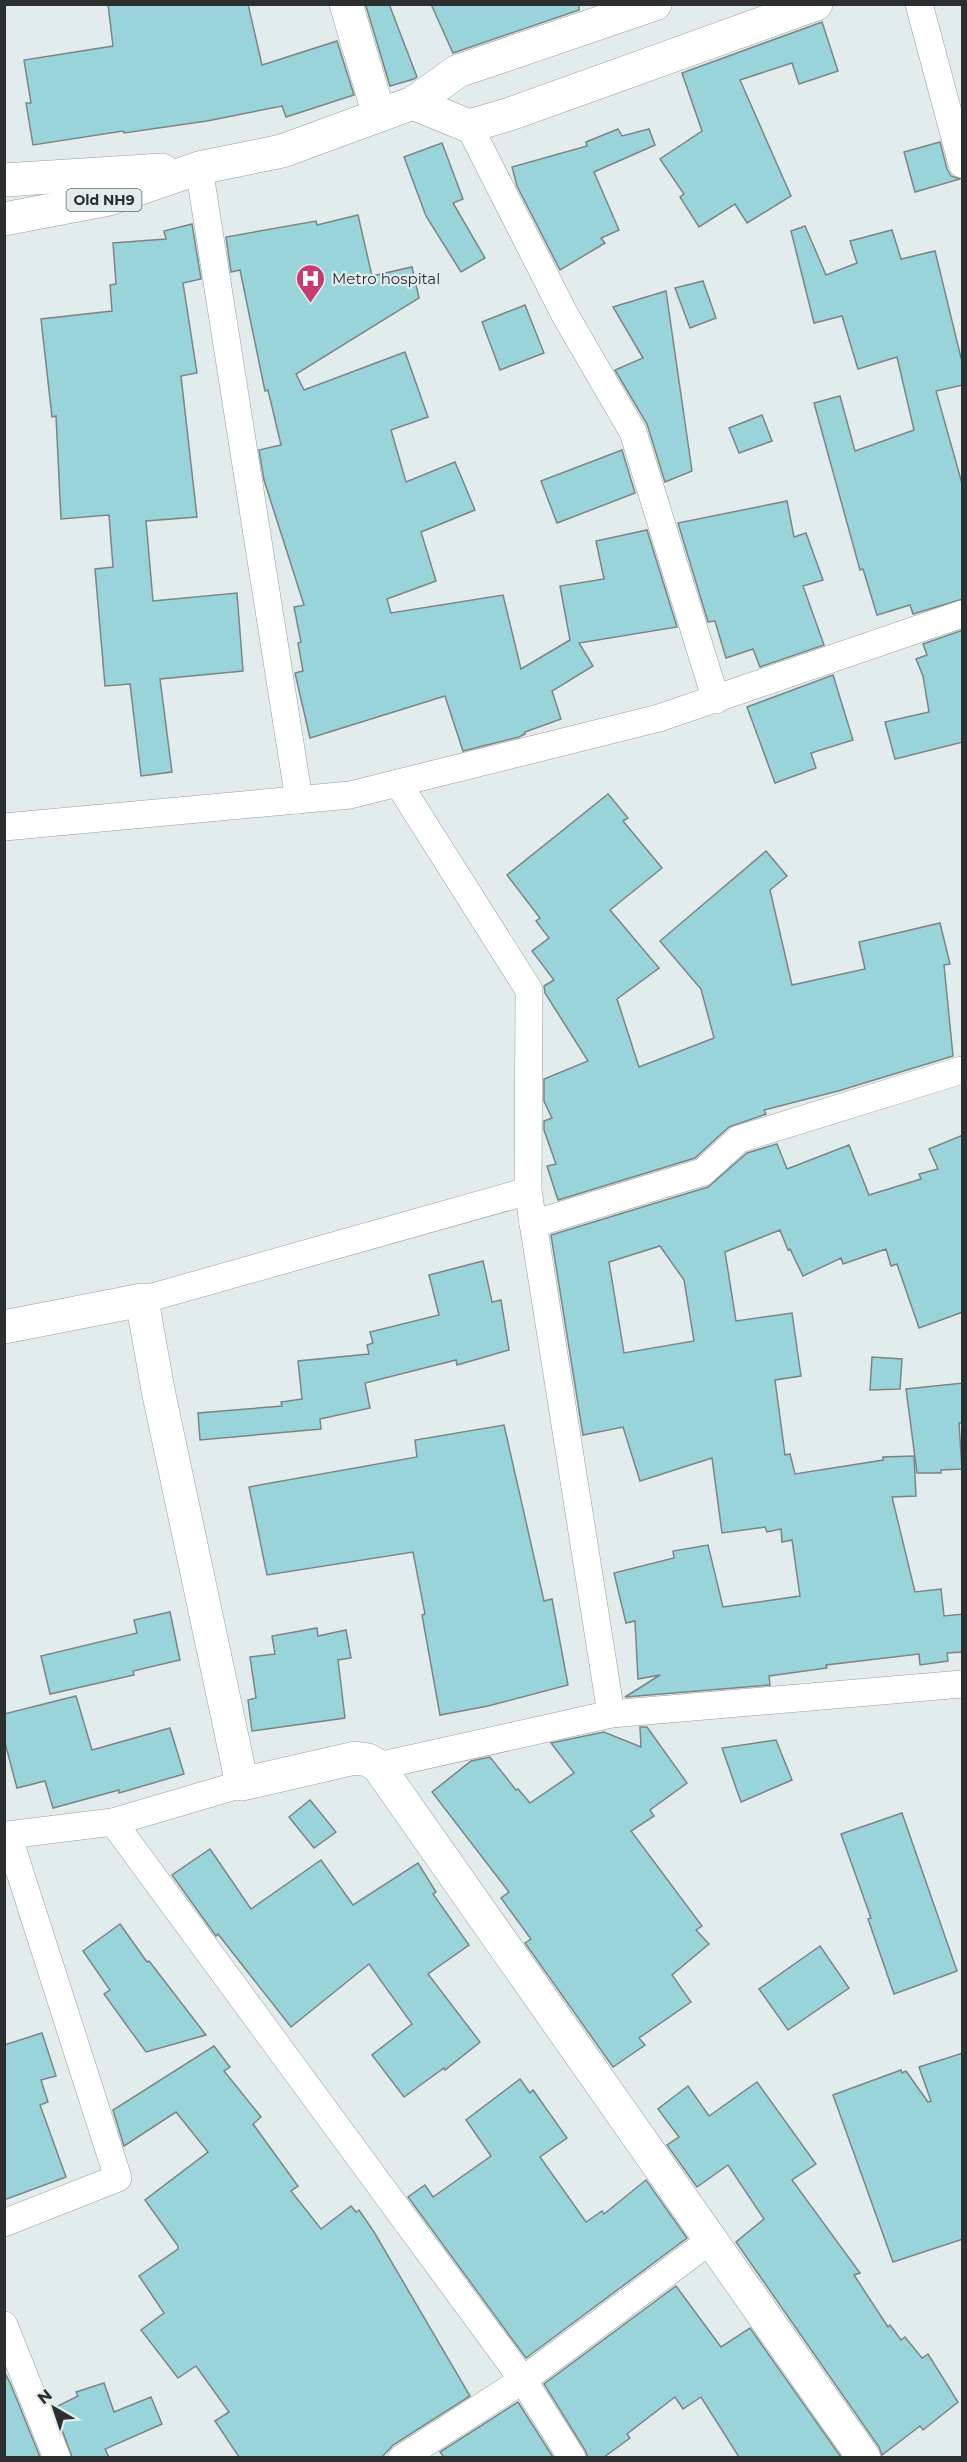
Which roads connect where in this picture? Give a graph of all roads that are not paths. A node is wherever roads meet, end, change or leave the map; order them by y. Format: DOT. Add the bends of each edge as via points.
graph roads {
  1 [pos="346,4"];
  2 [pos="655,4"];
  3 [pos="816,4"];
  4 [pos="919,4"];
  5 [pos="413,103"];
  6 [pos="379,115"];
  7 [pos="469,126"];
  8 [pos="963,164"];
  9 [pos="199,168"];
  10 [pos="4,180"];
  11 [pos="4,219"];
  12 [pos="963,614"];
  13 [pos="716,700"];
  14 [pos="398,783"];
  15 [pos="300,800"];
  16 [pos="4,827"];
  17 [pos="963,1070"];
  18 [pos="528,1191"];
  19 [pos="533,1224"];
  20 [pos="142,1300"];
  21 [pos="4,1327"];
  22 [pos="963,1684"];
  23 [pos="611,1714"];
  24 [pos="378,1766"];
  25 [pos="242,1784"];
  26 [pos="113,1822"];
  27 [pos="6,1829"];
  28 [pos="4,2223"];
  29 [pos="711,2240"];
  30 [pos="4,2325"];
  31 [pos="11,2359"];
  32 [pos="523,2380"];
  33 [pos="50,2455"];
  34 [pos="402,2457"];
  35 [pos="572,2457"];
  36 [pos="864,2457"];
  1 -- 6 [label="main road"];
  2 -- 5 [label="main road" via="458,71"];
  3 -- 7 [label="main road"];
  4 -- 8 [label="street"];
  5 -- 6 [label="main road"];
  5 -- 7 [label="main road"];
  6 -- 9 [label="main road" via="282,151"];
  7 -- 13 [label="street" via="566,315 633,432"];
  9 -- 10 [label="main road, Old NH9"];
  9 -- 11 [label="main road, Old NH9" via="109,199"];
  9 -- 15 [label="street"];
  12 -- 13 [label="street"];
  13 -- 14 [label="street" via="660,718"];
  14 -- 15 [label="street" via="350,795"];
  14 -- 18 [label="street" via="529,990"];
  15 -- 16 [label="street"];
  17 -- 19 [label="street" via="740,1139 703,1172"];
  18 -- 19 [label="street"];
  18 -- 20 [label="street"];
  19 -- 23 [label="street"];
  20 -- 21 [label="main road"];
  20 -- 25 [label="main road"];
  22 -- 23 [label="street"];
  23 -- 24 [label="street"];
  24 -- 25 [label="main road" via="355,1758"];
  24 -- 29 [label="main road"];
  25 -- 26 [label="street"];
  26 -- 27 [label="street"];
  26 -- 32 [label="street"];
  27 -- 28 [label="street" via="118,2178"];
  29 -- 32 [label="street"];
  29 -- 36 [label="main road"];
  30 -- 31 [label="street"];
  31 -- 33 [label="street"];
  32 -- 34 [label="street"];
  32 -- 35 [label="street"];
}
